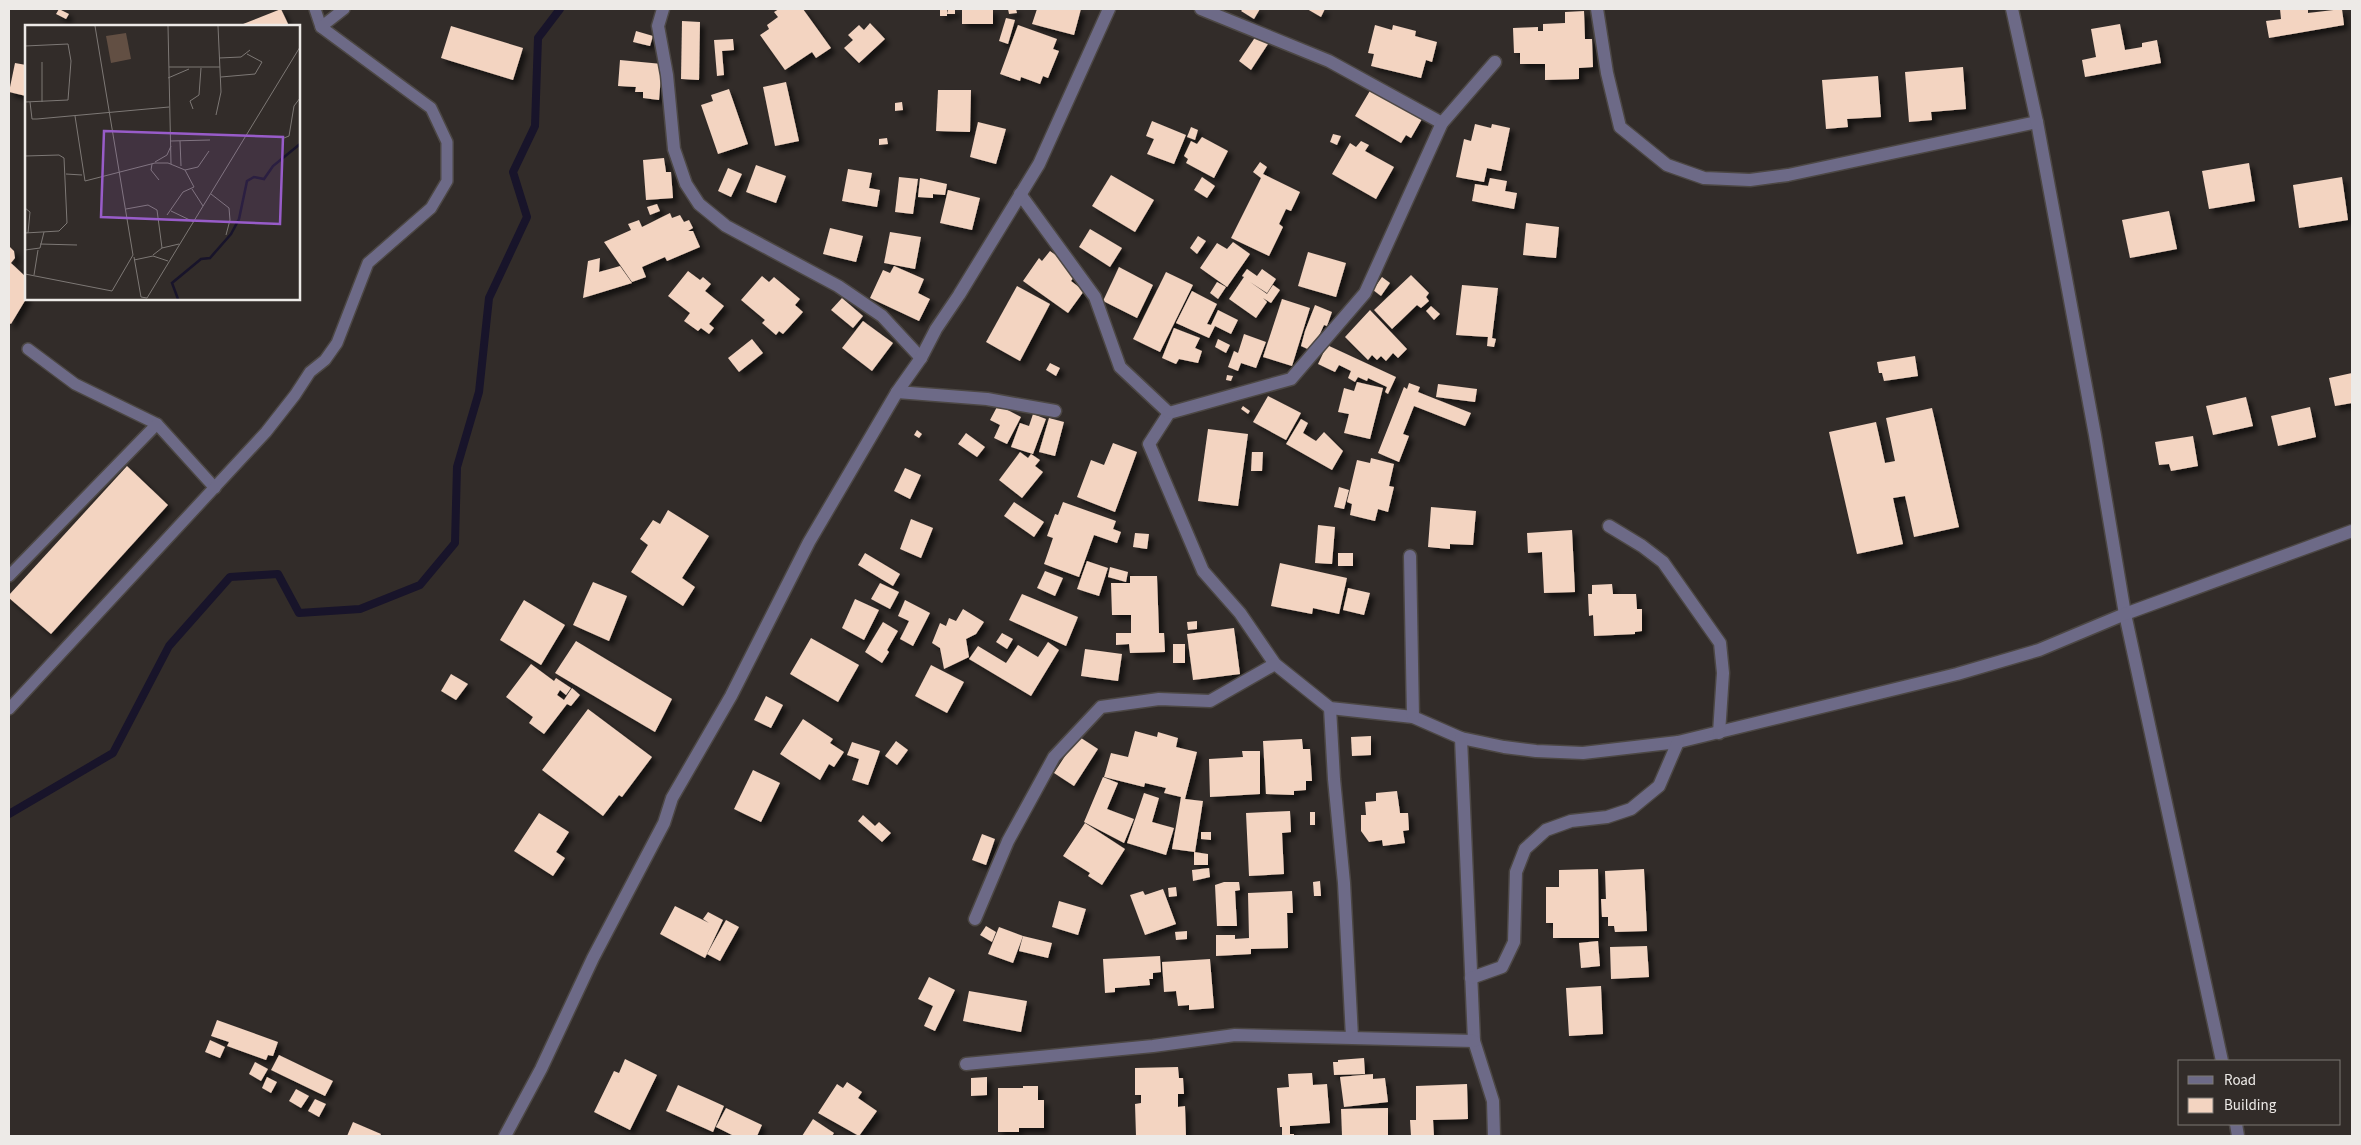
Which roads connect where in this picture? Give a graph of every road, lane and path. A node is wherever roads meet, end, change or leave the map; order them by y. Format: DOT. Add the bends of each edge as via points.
graph roads {
  1 [pos="315,9"];
  2 [pos="344,9"];
  3 [pos="663,9"];
  4 [pos="1109,9"];
  5 [pos="1201,9"];
  6 [pos="1597,9"];
  7 [pos="2012,9"];
  8 [pos="321,27"];
  9 [pos="1495,62"];
  10 [pos="1442,122"];
  11 [pos="2036,122"];
  12 [pos="1020,194"];
  13 [pos="28,349"];
  14 [pos="921,358"];
  15 [pos="897,392"];
  16 [pos="1055,411"];
  17 [pos="1168,414"];
  18 [pos="156,424"];
  19 [pos="215,488"];
  20 [pos="1609,526"];
  21 [pos="2352,532"];
  22 [pos="1410,556"];
  23 [pos="9,576"];
  24 [pos="2125,614"];
  25 [pos="1276,664"];
  26 [pos="9,708"];
  27 [pos="1330,708"];
  28 [pos="1413,717"];
  29 [pos="1719,733"];
  30 [pos="1461,738"];
  31 [pos="1678,742"];
  32 [pos="975,919"];
  33 [pos="1471,978"];
  34 [pos="1352,1037"];
  35 [pos="1474,1041"];
  36 [pos="2222,1060"];
  37 [pos="966,1064"];
  38 [pos="504,1136"];
  39 [pos="1494,1136"];
  1 -- 8 [label="lane"];
  2 -- 8 [label="lane"];
  3 -- 14 [label="street" via="658,26 667,75 674,148 686,184 699,204 726,226 838,286 882,316"];
  4 -- 12 [label="street" via="1039,164"];
  5 -- 10 [label="street" via="1329,61"];
  6 -- 11 [label="street" via="1620,127 1667,165 1704,178 1750,180 1788,175"];
  7 -- 11 [label="street"];
  8 -- 19 [label="lane" via="431,108 447,142 447,181 431,208 368,263 337,343 325,360 310,372 266,432"];
  9 -- 10 [label="street"];
  10 -- 17 [label="street" via="1365,293 1291,379"];
  11 -- 24 [label="street"];
  12 -- 14 [label="street"];
  12 -- 17 [label="street" via="1095,297 1120,368"];
  13 -- 18 [label="lane" via="75,384"];
  14 -- 15 [label="street"];
  15 -- 16 [label="street" via="987,399"];
  15 -- 38 [label="street" via="809,542 731,696 672,798 664,824"];
  17 -- 25 [label="street" via="1149,444 1186,533 1203,571 1240,613"];
  18 -- 19 [label="lane"];
  18 -- 23 [label="lane"];
  19 -- 26 [label="lane"];
  20 -- 29 [label="street" via="1662,562 1720,643 1723,673"];
  21 -- 24 [label="street"];
  22 -- 28 [label="street"];
  24 -- 29 [label="street" via="2039,650 1966,672"];
  24 -- 36 [label="street"];
  25 -- 27 [label="street"];
  25 -- 32 [label="street" via="1210,701 1159,699 1101,707 1054,757 1008,841"];
  27 -- 28 [label="street"];
  27 -- 34 [label="street"];
  28 -- 30 [label="street"];
  29 -- 31 [label="street"];
  30 -- 31 [label="street" via="1504,747 1583,752"];
  30 -- 33 [label="street"];
  31 -- 33 [label="street" via="1659,786 1631,809 1607,817 1571,821 1546,830 1525,849 1516,872 1514,942 1502,967"];
  33 -- 35 [label="street"];
  34 -- 35 [label="street"];
  34 -- 37 [label="street" via="1235,1035"];
  35 -- 39 [label="street" via="1494,1101"];
}
